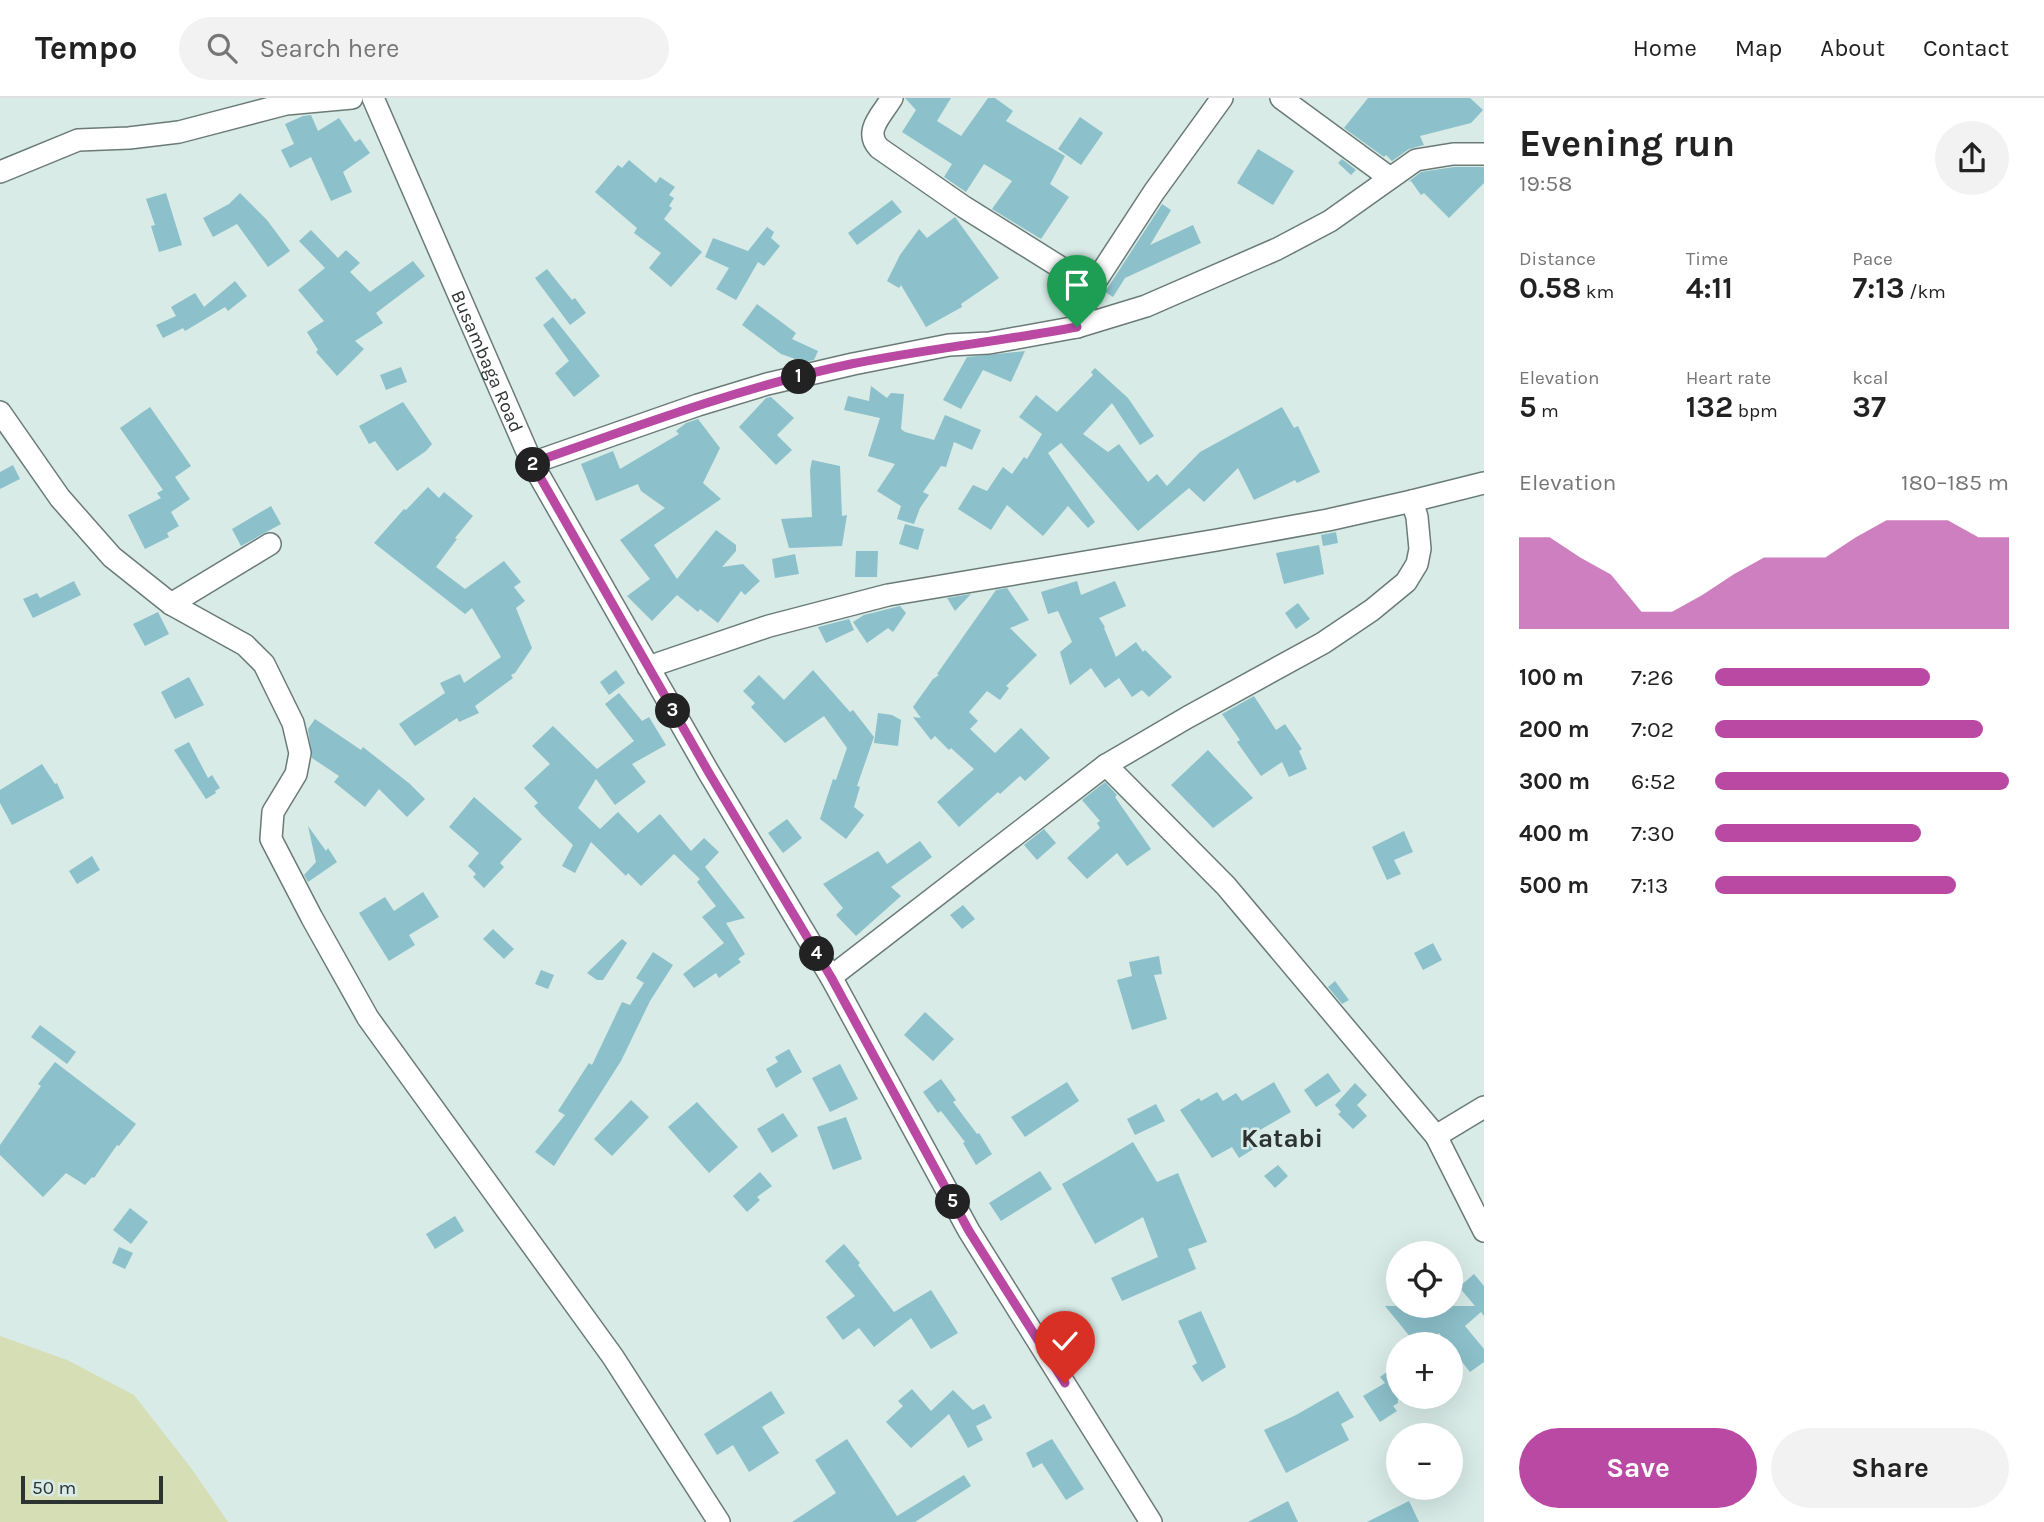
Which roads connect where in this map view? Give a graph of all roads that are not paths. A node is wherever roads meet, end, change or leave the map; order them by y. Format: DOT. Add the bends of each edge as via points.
graph roads {
  1 [pos="352,98"];
  2 [pos="373,98"];
  3 [pos="892,98"];
  4 [pos="1222,98"];
  5 [pos="1281,98"];
  6 [pos="1484,154"];
  7 [pos="0,172"];
  8 [pos="1391,178"];
  9 [pos="1092,287"];
  10 [pos="1077,327"];
  11 [pos="0,412"];
  12 [pos="532,463"];
  13 [pos="1484,483"];
  14 [pos="1412,500"];
  15 [pos="270,544"];
  16 [pos="171,604"];
  17 [pos="648,667"];
  18 [pos="1106,765"];
  19 [pos="831,977"];
  20 [pos="1484,1107"];
  21 [pos="1436,1136"];
  22 [pos="1484,1231"];
  23 [pos="719,1522"];
  24 [pos="1151,1522"];
  1 -- 7 [label="street" via="286,104 179,132 78,140"];
  2 -- 12 [label="street, Busambaga Road"];
  3 -- 9 [label="street" via="872,132 880,148"];
  4 -- 9 [label="street"];
  5 -- 8 [label="street"];
  6 -- 8 [label="street" via="1416,160"];
  8 -- 10 [label="street" via="1330,221 1277,249 1146,306"];
  9 -- 10 [label="street"];
  10 -- 12 [label="street" via="989,343 949,345 767,384"];
  11 -- 16 [label="street" via="60,498 112,557"];
  12 -- 17 [label="street, Busambaga Road"];
  13 -- 14 [label="street"];
  14 -- 17 [label="street" via="1328,520 888,595 769,626"];
  14 -- 18 [label="street" via="1420,549 1406,582 1323,643"];
  15 -- 16 [label="street"];
  16 -- 23 [label="street" via="245,645 264,664 293,723 300,753 296,774 273,812 271,839 312,918 368,1018 613,1357"];
  17 -- 19 [label="street, Busambaga Road"];
  18 -- 19 [label="street"];
  18 -- 21 [label="street" via="1226,886"];
  19 -- 24 [label="street, Busambaga Road" via="969,1231"];
  20 -- 21 [label="street"];
  21 -- 22 [label="street"];
}
